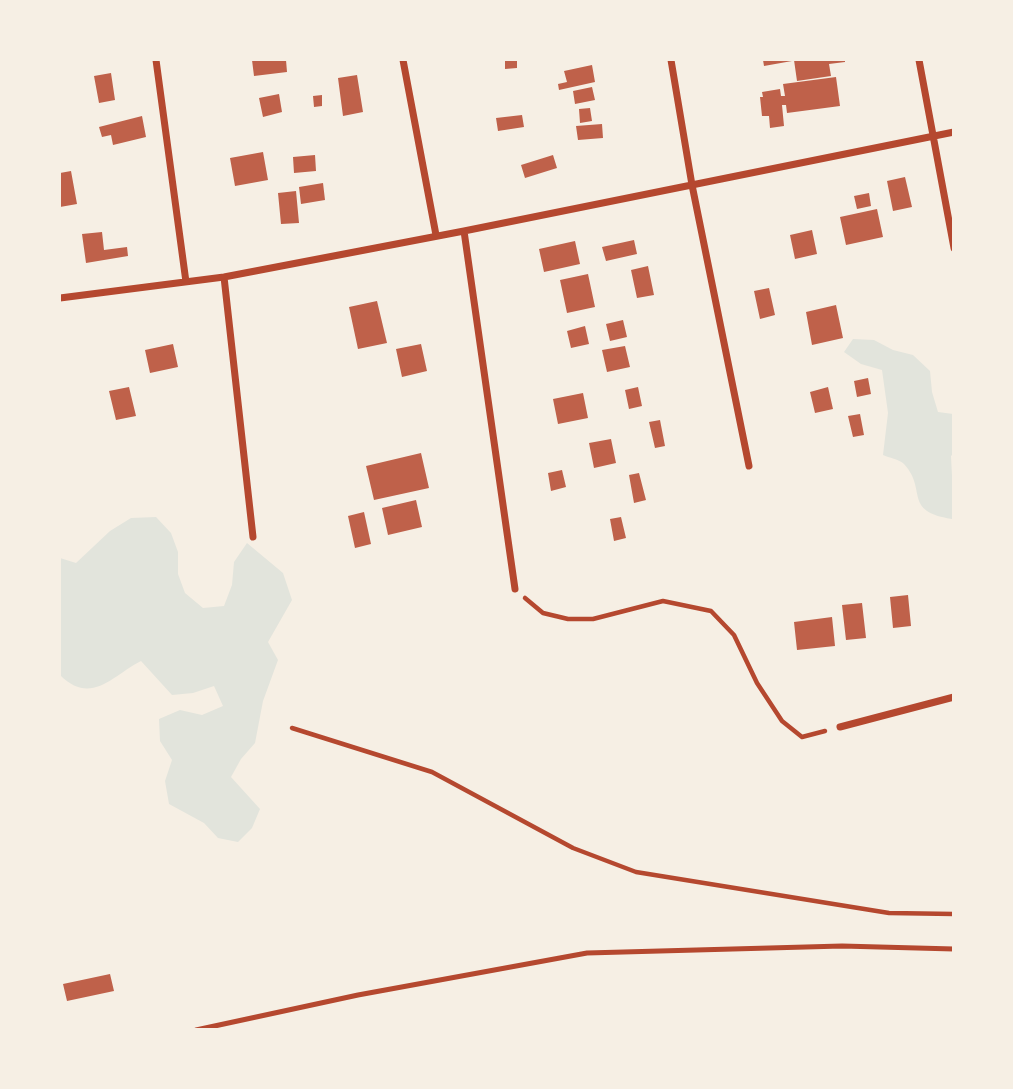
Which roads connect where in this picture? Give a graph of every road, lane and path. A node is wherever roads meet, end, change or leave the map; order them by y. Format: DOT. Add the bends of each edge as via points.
graph roads {
  1 [pos="156,60"];
  2 [pos="403,60"];
  3 [pos="671,60"];
  4 [pos="919,60"];
  5 [pos="954,132"];
  6 [pos="932,135"];
  7 [pos="692,185"];
  8 [pos="464,231"];
  9 [pos="436,235"];
  10 [pos="954,248"];
  11 [pos="224,277"];
  12 [pos="186,282"];
  13 [pos="60,298"];
  14 [pos="749,466"];
  15 [pos="253,537"];
  16 [pos="515,589"];
  17 [pos="954,697"];
  18 [pos="840,727"];
  19 [pos="292,728"];
  20 [pos="954,914"];
  21 [pos="954,949"];
  22 [pos="196,1030"];
  1 -- 12 [label="street"];
  2 -- 9 [label="street"];
  3 -- 7 [label="street"];
  4 -- 6 [label="street"];
  5 -- 6 [label="street"];
  6 -- 7 [label="street"];
  6 -- 10 [label="street"];
  7 -- 8 [label="street"];
  7 -- 14 [label="street"];
  8 -- 9 [label="street"];
  8 -- 16 [label="street"];
  9 -- 11 [label="street"];
  11 -- 12 [label="street"];
  11 -- 15 [label="street"];
  12 -- 13 [label="street"];
  16 -- 18 [label="path" via="542,613 568,619 593,619 663,601 711,611 734,635 782,721 802,737"];
  17 -- 18 [label="street"];
  19 -- 20 [label="path" via="432,772 573,848 636,872 889,913"];
  21 -- 22 [label="lane" via="842,946 587,953"];
}
